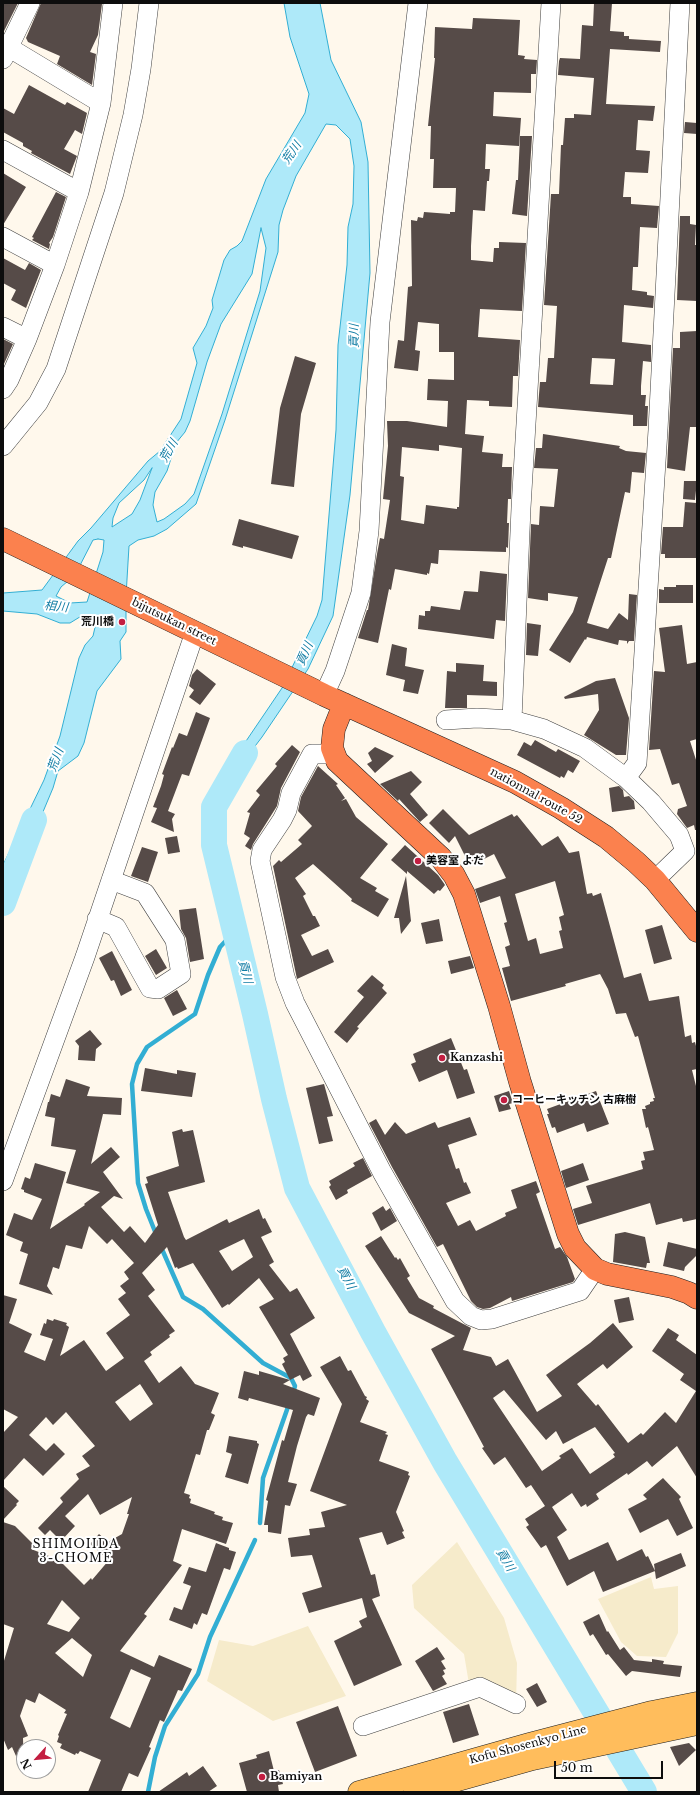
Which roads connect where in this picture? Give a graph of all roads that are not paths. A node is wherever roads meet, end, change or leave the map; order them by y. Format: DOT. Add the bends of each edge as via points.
graph roads {
  1 [pos="30,3"];
  2 [pos="113,3"];
  3 [pos="149,3"];
  4 [pos="418,3"];
  5 [pos="551,3"];
  6 [pos="680,3"];
  7 [pos="5,50"];
  8 [pos="101,103"];
  9 [pos="3,150"];
  10 [pos="79,192"];
  11 [pos="3,237"];
  12 [pos="55,265"];
  13 [pos="3,327"];
  14 [pos="27,339"];
  15 [pos="3,389"];
  16 [pos="3,446"];
  17 [pos="3,539"];
  18 [pos="190,630"];
  19 [pos="320,692"];
  20 [pos="344,704"];
  21 [pos="446,720"];
  22 [pos="512,720"];
  23 [pos="334,754"];
  24 [pos="626,778"];
  25 [pos="111,880"];
  26 [pos="655,880"];
  27 [pos="98,919"];
  28 [pos="697,931"];
  29 [pos="3,1181"];
  30 [pos="596,1269"];
  31 [pos="697,1298"];
  32 [pos="697,1703"];
  33 [pos="516,1704"];
  34 [pos="656,1721"];
  35 [pos="697,1724"];
  36 [pos="363,1726"];
  37 [pos="531,1752"];
  38 [pos="359,1792"];
  39 [pos="415,1792"];
  1 -- 7 [label="street"];
  2 -- 8 [label="street"];
  3 -- 16 [label="street" via="133,115 114,193 56,369 38,403"];
  4 -- 19 [label="street" via="380,322 369,531 361,593 335,671"];
  5 -- 22 [label="street" via="521,508"];
  6 -- 24 [label="street" via="658,430 637,763"];
  7 -- 8 [label="street"];
  8 -- 10 [label="street"];
  9 -- 10 [label="street"];
  10 -- 12 [label="street"];
  11 -- 12 [label="street"];
  12 -- 14 [label="street"];
  13 -- 14 [label="street"];
  14 -- 15 [label="street"];
  17 -- 18 [label="highway, bijutsukan street"];
  18 -- 19 [label="highway, bijutsukan street"];
  18 -- 25 [label="street"];
  19 -- 20 [label="highway, bijutsukan street"];
  20 -- 23 [label="highway" via="334,729"];
  20 -- 26 [label="highway, nationnal route 52" via="515,782 561,808 606,837"];
  21 -- 22 [label="street"];
  22 -- 24 [label="street" via="544,729 585,748"];
  23 -- 30 [label="highway" via="344,769 441,858 464,894 568,1234 575,1248"];
  23 -- 30 [label="street" via="312,754 291,793 282,820 262,850 260,861 285,977 295,1003 386,1179 455,1301 471,1316 481,1320 492,1319 580,1291"];
  24 -- 26 [label="street" via="679,835 684,851"];
  25 -- 27 [label="street"];
  25 -- 27 [label="street" via="145,893 175,940 181,974 158,989 150,988 116,927"];
  26 -- 28 [label="highway, nationnal route 52"];
  27 -- 29 [label="street"];
  30 -- 31 [label="highway" via="607,1274 672,1287"];
  32 -- 34 [label="main road, Kofu Shosenkyo Line"];
  33 -- 36 [label="street" via="480,1687"];
  34 -- 35 [label="main road, Kofu Shosenkyo Line"];
  34 -- 37 [label="main road, Kofu Shosenkyo Line"];
  37 -- 38 [label="main road, Kofu Shosenkyo Line"];
  37 -- 39 [label="main road, Kofu Shosenkyo Line"];
}
